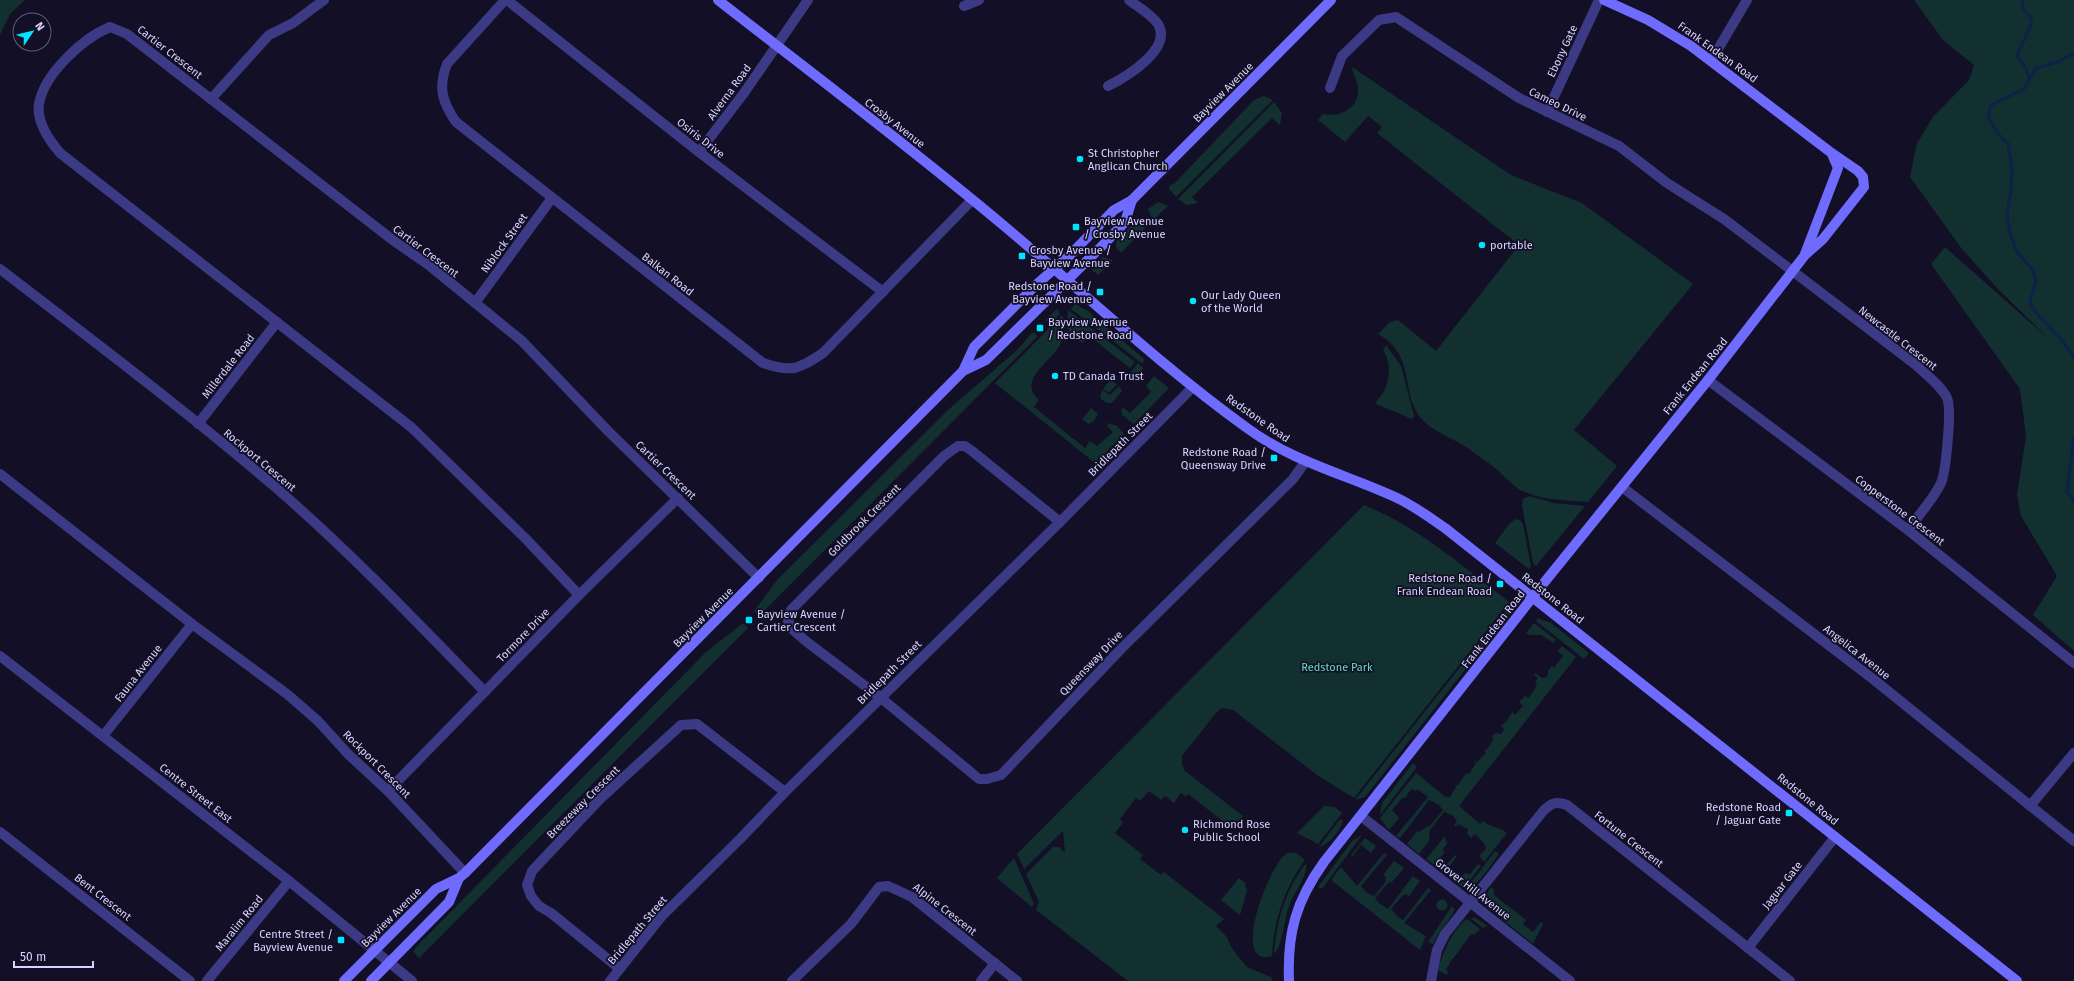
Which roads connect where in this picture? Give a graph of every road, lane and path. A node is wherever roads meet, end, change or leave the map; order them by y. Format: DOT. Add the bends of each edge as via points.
graph roads {
  1 [pos="324,0"];
  2 [pos="506,0"];
  3 [pos="718,0"];
  4 [pos="808,0"];
  5 [pos="979,0"];
  6 [pos="1129,0"];
  7 [pos="1331,0"];
  8 [pos="1598,0"];
  9 [pos="1604,0"];
  10 [pos="1747,0"];
  11 [pos="964,6"];
  12 [pos="776,46"];
  13 [pos="1711,61"];
  14 [pos="1108,86"];
  15 [pos="1330,88"];
  16 [pos="211,99"];
  17 [pos="1547,112"];
  18 [pos="1829,151"];
  19 [pos="699,152"];
  20 [pos="1858,171"];
  21 [pos="1836,177"];
  22 [pos="552,198"];
  23 [pos="972,200"];
  24 [pos="1132,200"];
  25 [pos="1805,255"];
  26 [pos="1054,268"];
  27 [pos="0,269"];
  28 [pos="1793,272"];
  29 [pos="1068,280"];
  30 [pos="883,292"];
  31 [pos="475,303"];
  32 [pos="277,322"];
  33 [pos="963,371"];
  34 [pos="1708,380"];
  35 [pos="1193,387"];
  36 [pos="198,424"];
  37 [pos="1305,462"];
  38 [pos="0,474"];
  39 [pos="1622,487"];
  40 [pos="678,498"];
  41 [pos="1060,522"];
  42 [pos="1908,530"];
  43 [pos="759,578"];
  44 [pos="579,595"];
  45 [pos="1533,597"];
  46 [pos="192,624"];
  47 [pos="0,656"];
  48 [pos="2074,663"];
  49 [pos="484,692"];
  50 [pos="881,698"];
  51 [pos="103,736"];
  52 [pos="2074,753"];
  53 [pos="388,791"];
  54 [pos="785,792"];
  55 [pos="2030,806"];
  56 [pos="1361,816"];
  57 [pos="0,832"];
  58 [pos="1835,836"];
  59 [pos="2074,841"];
  60 [pos="462,875"];
  61 [pos="289,881"];
  62 [pos="1470,902"];
  63 [pos="1748,948"];
  64 [pos="374,952"];
  65 [pos="389,963"];
  66 [pos="995,963"];
  67 [pos="620,969"];
  68 [pos="190,981"];
  69 [pos="207,981"];
  70 [pos="344,981"];
  71 [pos="371,981"];
  72 [pos="412,981"];
  73 [pos="610,981"];
  74 [pos="792,981"];
  75 [pos="981,981"];
  76 [pos="1017,981"];
  77 [pos="1289,981"];
  78 [pos="1431,981"];
  79 [pos="1570,981"];
  80 [pos="1790,981"];
  81 [pos="2018,981"];
  1 -- 16 [label="street" via="293,23 269,36"];
  2 -- 19 [label="street, Osiris Drive"];
  2 -- 22 [label="street, Balkan Road" via="447,64 442,76 442,96 446,108 456,122"];
  3 -- 12 [label="street, Crosby Avenue"];
  4 -- 12 [label="street, Alverna Road"];
  5 -- 11 [label="street"];
  6 -- 14 [label="street" via="1158,24 1161,40 1153,54 1125,78"];
  7 -- 24 [label="street, Bayview Avenue"];
  8 -- 17 [label="street, Ebony Gate"];
  9 -- 13 [label="street, Frank Endean Road" via="1671,32"];
  10 -- 13 [label="street"];
  12 -- 19 [label="street, Alverna Road" via="744,94"];
  12 -- 23 [label="street, Crosby Avenue"];
  13 -- 18 [label="street, Frank Endean Road"];
  15 -- 17 [label="street, Cameo Drive" via="1342,56 1379,20 1396,17 1519,98"];
  16 -- 31 [label="street, Cartier Crescent"];
  16 -- 32 [label="street, Cartier Crescent" via="127,34 110,27 95,33 56,71 42,91 39,105 43,128 60,153"];
  17 -- 28 [label="street, Cameo Drive" via="1619,146 1667,183 1724,219"];
  18 -- 20 [label="street, Frank Endean Road"];
  18 -- 21 [label="street, Frank Endean Road" via="1837,163"];
  19 -- 30 [label="street, Osiris Drive"];
  20 -- 21 [label="street" via="1844,168"];
  20 -- 25 [label="street, Frank Endean Road" via="1864,182 1861,191 1823,239"];
  21 -- 25 [label="street, Frank Endean Road"];
  22 -- 30 [label="street, Balkan Road" via="763,363 776,367 796,369 823,353"];
  22 -- 31 [label="street, Niblock Street"];
  23 -- 26 [label="street, Crosby Avenue"];
  23 -- 30 [label="street, Balkan Road"];
  24 -- 26 [label="street, Bayview Avenue" via="1114,210"];
  24 -- 29 [label="street, Bayview Avenue" via="1126,222"];
  25 -- 28 [label="street, Frank Endean Road"];
  26 -- 29 [label="street, Redstone Road"];
  26 -- 33 [label="street, Bayview Avenue" via="974,347"];
  27 -- 36 [label="street, Rockport Crescent"];
  28 -- 34 [label="street, Frank Endean Road"];
  28 -- 42 [label="street, Newcastle Crescent" via="1916,365 1941,388 1948,399 1950,411 1942,480"];
  29 -- 33 [label="street, Bayview Avenue" via="986,360"];
  29 -- 35 [label="street, Redstone Road"];
  31 -- 40 [label="street, Cartier Crescent" via="522,341"];
  32 -- 36 [label="street, Millerdale Road"];
  32 -- 44 [label="street, Cartier Crescent" via="424,439"];
  33 -- 43 [label="street, Bayview Avenue"];
  34 -- 39 [label="street, Frank Endean Road"];
  34 -- 42 [label="street, Copperstone Crescent"];
  35 -- 37 [label="street, Redstone Road" via="1265,441"];
  35 -- 41 [label="street, Bridlepath Street"];
  36 -- 49 [label="street, Rockport Crescent" via="309,518"];
  37 -- 45 [label="street, Redstone Road" via="1396,498 1421,511"];
  37 -- 50 [label="street, Queensway Drive" via="1293,479 1121,649 1001,775 979,779"];
  38 -- 46 [label="street, Rockport Crescent"];
  39 -- 45 [label="street, Frank Endean Road"];
  39 -- 55 [label="street, Angelica Avenue" via="1872,679"];
  40 -- 43 [label="street, Cartier Crescent"];
  40 -- 44 [label="street, Tormore Drive"];
  41 -- 50 [label="street, Bridlepath Street"];
  41 -- 50 [label="street, Goldbrook Crescent" via="964,446 958,446 944,456 791,610 788,617 792,629 802,638"];
  42 -- 48 [label="street, Copperstone Crescent"];
  43 -- 60 [label="street, Bayview Avenue"];
  44 -- 49 [label="street, Tormore Drive"];
  45 -- 56 [label="street, Frank Endean Road"];
  45 -- 58 [label="street, Redstone Road"];
  46 -- 51 [label="street, Fauna Avenue"];
  46 -- 53 [label="street, Rockport Crescent" via="287,694"];
  47 -- 51 [label="street, Centre Street East"];
  49 -- 53 [label="street, Tormore Drive"];
  50 -- 54 [label="street, Bridlepath Street"];
  51 -- 61 [label="street, Centre Street East"];
  52 -- 55 [label="street"];
  53 -- 60 [label="street, Rockport Crescent"];
  54 -- 67 [label="street, Bridlepath Street" via="662,916"];
  54 -- 67 [label="street, Breezeway Crescent" via="697,724 681,725 600,799 544,857 528,879 527,885 531,896 539,906"];
  55 -- 59 [label="street, Angelica Avenue"];
  56 -- 62 [label="street, Grover Hill Avenue"];
  56 -- 77 [label="street, Frank Endean Road" via="1313,877 1296,910 1291,929"];
  57 -- 68 [label="street, Bent Crescent"];
  58 -- 63 [label="street, Jaguar Gate"];
  58 -- 81 [label="street, Redstone Road"];
  60 -- 64 [label="street, Bayview Avenue" via="436,889"];
  60 -- 65 [label="street, Bayview Avenue" via="449,902"];
  61 -- 64 [label="street, Centre Street East"];
  61 -- 69 [label="street, Maralim Road"];
  62 -- 63 [label="street, Fortune Crescent" via="1544,810 1557,802 1567,805"];
  62 -- 78 [label="street, Fortune Crescent" via="1444,934 1437,950"];
  62 -- 79 [label="street, Grover Hill Avenue"];
  63 -- 80 [label="street, Fortune Crescent"];
  64 -- 65 [label="street, Centre Street East"];
  64 -- 70 [label="street, Bayview Avenue"];
  65 -- 71 [label="street, Bayview Avenue"];
  65 -- 72 [label="street, Centre Street East"];
  66 -- 74 [label="street, Alpine Crescent" via="912,898 888,886 879,888 851,924"];
  66 -- 75 [label="street"];
  66 -- 76 [label="street, Alpine Crescent"];
  67 -- 73 [label="street, Bridlepath Street"];
}
